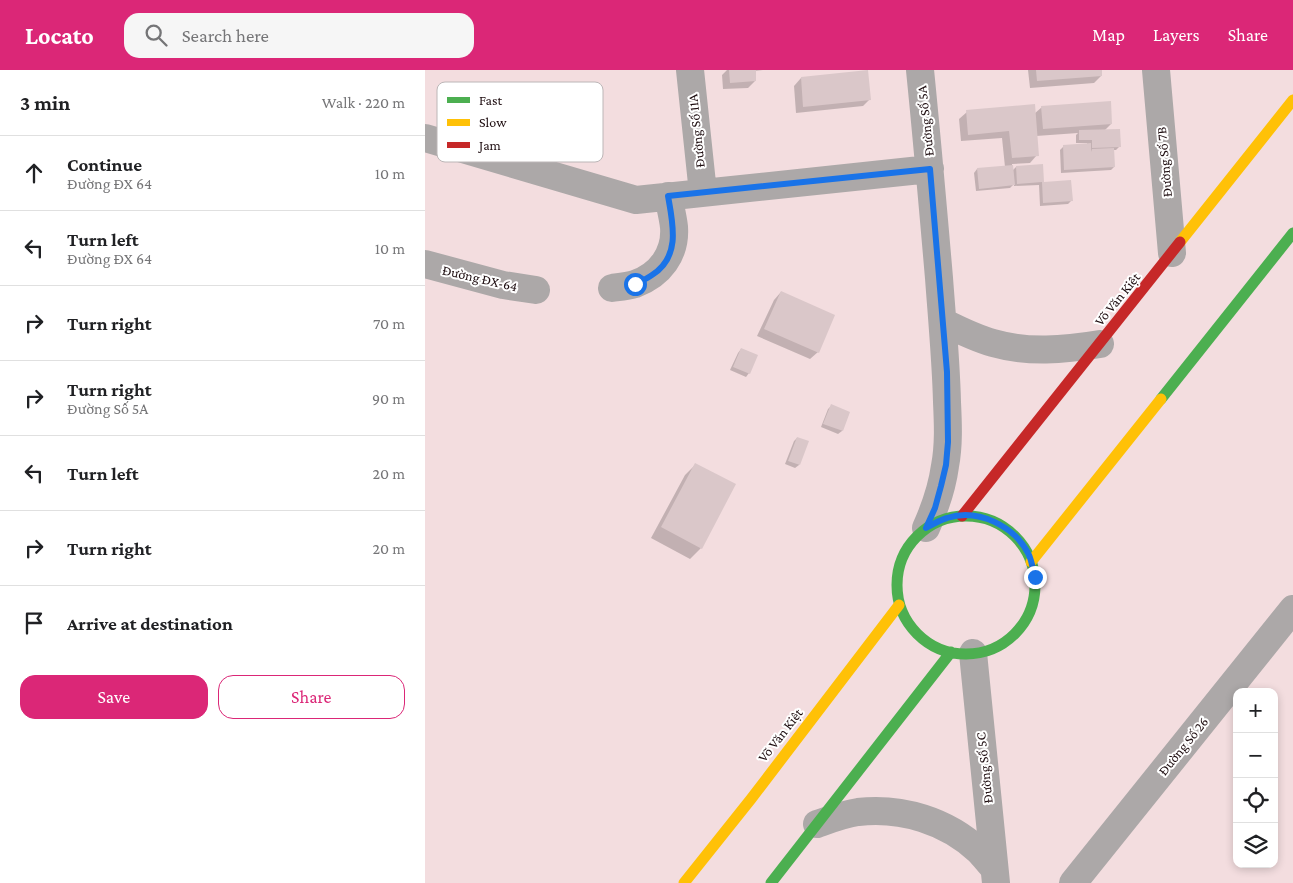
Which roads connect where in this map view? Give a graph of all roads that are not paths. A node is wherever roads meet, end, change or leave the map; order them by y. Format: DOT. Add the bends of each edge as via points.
graph roads {
  1 [pos="690,70"];
  2 [pos="921,70"];
  3 [pos="1156,70"];
  4 [pos="1293,100"];
  5 [pos="425,138"];
  6 [pos="437,142"];
  7 [pos="507,162"];
  8 [pos="930,169"];
  9 [pos="703,193"];
  10 [pos="668,196"];
  11 [pos="1293,233"];
  12 [pos="1172,253"];
  13 [pos="425,264"];
  14 [pos="612,288"];
  15 [pos="536,290"];
  16 [pos="943,322"];
  17 [pos="1100,344"];
  18 [pos="962,516"];
  19 [pos="926,528"];
  20 [pos="1031,562"];
  21 [pos="899,605"];
  22 [pos="1293,609"];
  23 [pos="962,652"];
  24 [pos="817,824"];
  25 [pos="995,876"];
  26 [pos="684,883"];
  27 [pos="771,883"];
  28 [pos="1073,883"];
  1 -- 9 [label="street, Đường Số 11A"];
  2 -- 8 [label="street, Đường Số 5A"];
  3 -- 12 [label="street, Đường Số 7B"];
  4 -- 12 [label="main road, Võ Văn Kiệt"];
  5 -- 6 [label="street"];
  7 -- 10 [label="street" via="636,200"];
  8 -- 9 [label="street"];
  8 -- 16 [label="street, Đường Số 5A"];
  9 -- 10 [label="street"];
  10 -- 14 [label="street" via="674,228 673,248 666,262 654,274 635,284"];
  11 -- 20 [label="main road"];
  12 -- 17 [label="main road, Võ Văn Kiệt"];
  13 -- 15 [label="street, Đường ĐX-64" via="503,285"];
  16 -- 17 [label="street" via="993,344 1020,349 1047,350"];
  16 -- 19 [label="street, Đường Số 5A" via="948,442 941,486"];
  17 -- 18 [label="main road, Võ Văn Kiệt"];
  18 -- 19 [label="main road" via="948,517"];
  18 -- 20 [label="main road" via="995,521 1015,534"];
  19 -- 21 [label="main road" via="910,543 900,562"];
  20 -- 23 [label="main road" via="1035,577 1034,601 1024,623 1007,641 986,651"];
  21 -- 23 [label="main road" via="909,625 924,640 943,650"];
  21 -- 26 [label="main road, Võ Văn Kiệt"];
  22 -- 28 [label="street, Đường Số 26"];
  23 -- 24 [label="main road"];
  23 -- 25 [label="street, Đường Số 5C"];
  24 -- 25 [label="street" via="858,812 879,811 920,817 942,825 979,851"];
  24 -- 27 [label="main road"];
}
